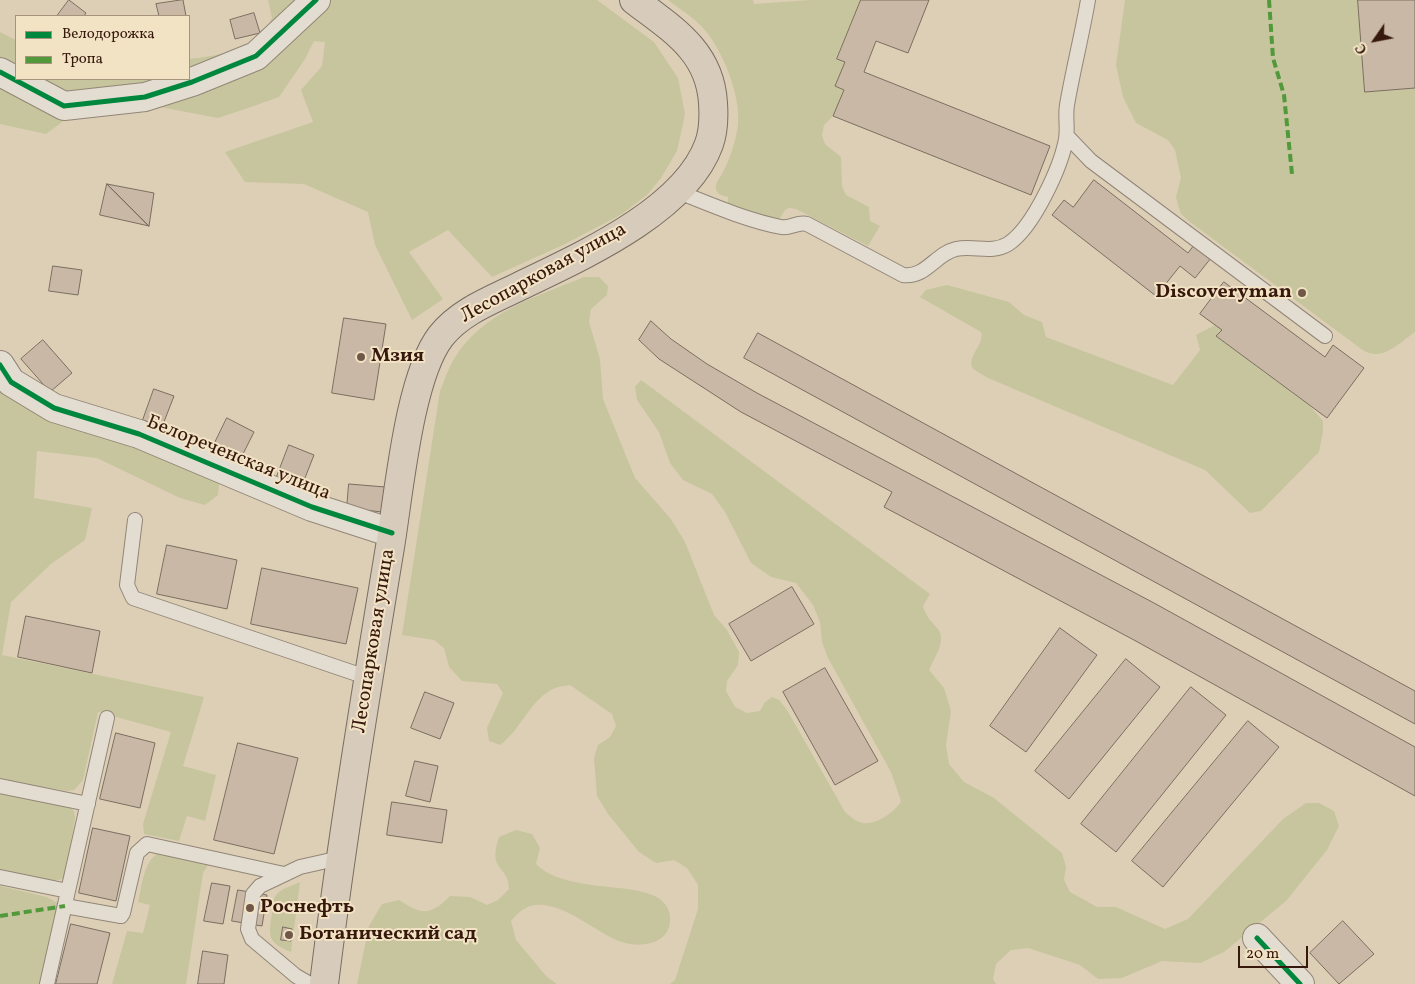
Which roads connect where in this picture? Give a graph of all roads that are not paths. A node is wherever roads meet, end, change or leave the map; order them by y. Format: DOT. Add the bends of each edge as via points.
graph roads {
  1 [pos="316,0"];
  2 [pos="634,0"];
  3 [pos="1088,0"];
  4 [pos="0,72"];
  5 [pos="15,80"];
  6 [pos="15,80"];
  7 [pos="1067,136"];
  8 [pos="676,191"];
  9 [pos="1325,336"];
  10 [pos="0,365"];
  11 [pos="135,520"];
  12 [pos="392,533"];
  13 [pos="369,678"];
  14 [pos="107,718"];
  15 [pos="0,786"];
  16 [pos="88,804"];
  17 [pos="340,858"];
  18 [pos="284,874"];
  19 [pos="0,877"];
  20 [pos="68,891"];
  21 [pos="65,906"];
  22 [pos="1257,938"];
  23 [pos="47,984"];
  24 [pos="310,984"];
  25 [pos="324,984"];
  26 [pos="1300,984"];
  1 -- 5 [label="street" via="256,56 192,82 145,96 64,106"];
  2 -- 8 [label="main road, Лесопарковая улица" via="693,49 710,78 714,125 709,142 697,166"];
  3 -- 7 [label="lane" via="1067,104"];
  4 -- 6 [label="street"];
  7 -- 8 [label="lane" via="1061,160 1030,222 1021,233 1000,248 956,249 911,276 903,275 807,224 782,228"];
  7 -- 9 [label="lane" via="1091,161"];
  8 -- 12 [label="main road, Лесопарковая улица" via="609,241 475,308 450,326 425,362"];
  10 -- 12 [label="street, Белореченская улица" via="11,382 54,408 140,434 312,507"];
  11 -- 13 [label="lane" via="127,586 133,598"];
  12 -- 13 [label="main road, Лесопарковая улица"];
  13 -- 17 [label="main road, Лесопарковая улица"];
  14 -- 16 [label="lane"];
  15 -- 16 [label="lane"];
  16 -- 20 [label="lane"];
  17 -- 18 [label="lane"];
  17 -- 25 [label="main road, Лесопарковая улица"];
  18 -- 21 [label="lane" via="147,844 137,853 121,916"];
  18 -- 24 [label="lane" via="260,886 253,894 248,930 267,953"];
  19 -- 20 [label="lane"];
  20 -- 21 [label="lane"];
  21 -- 23 [label="lane"];
  22 -- 26 [label="street"];
}
